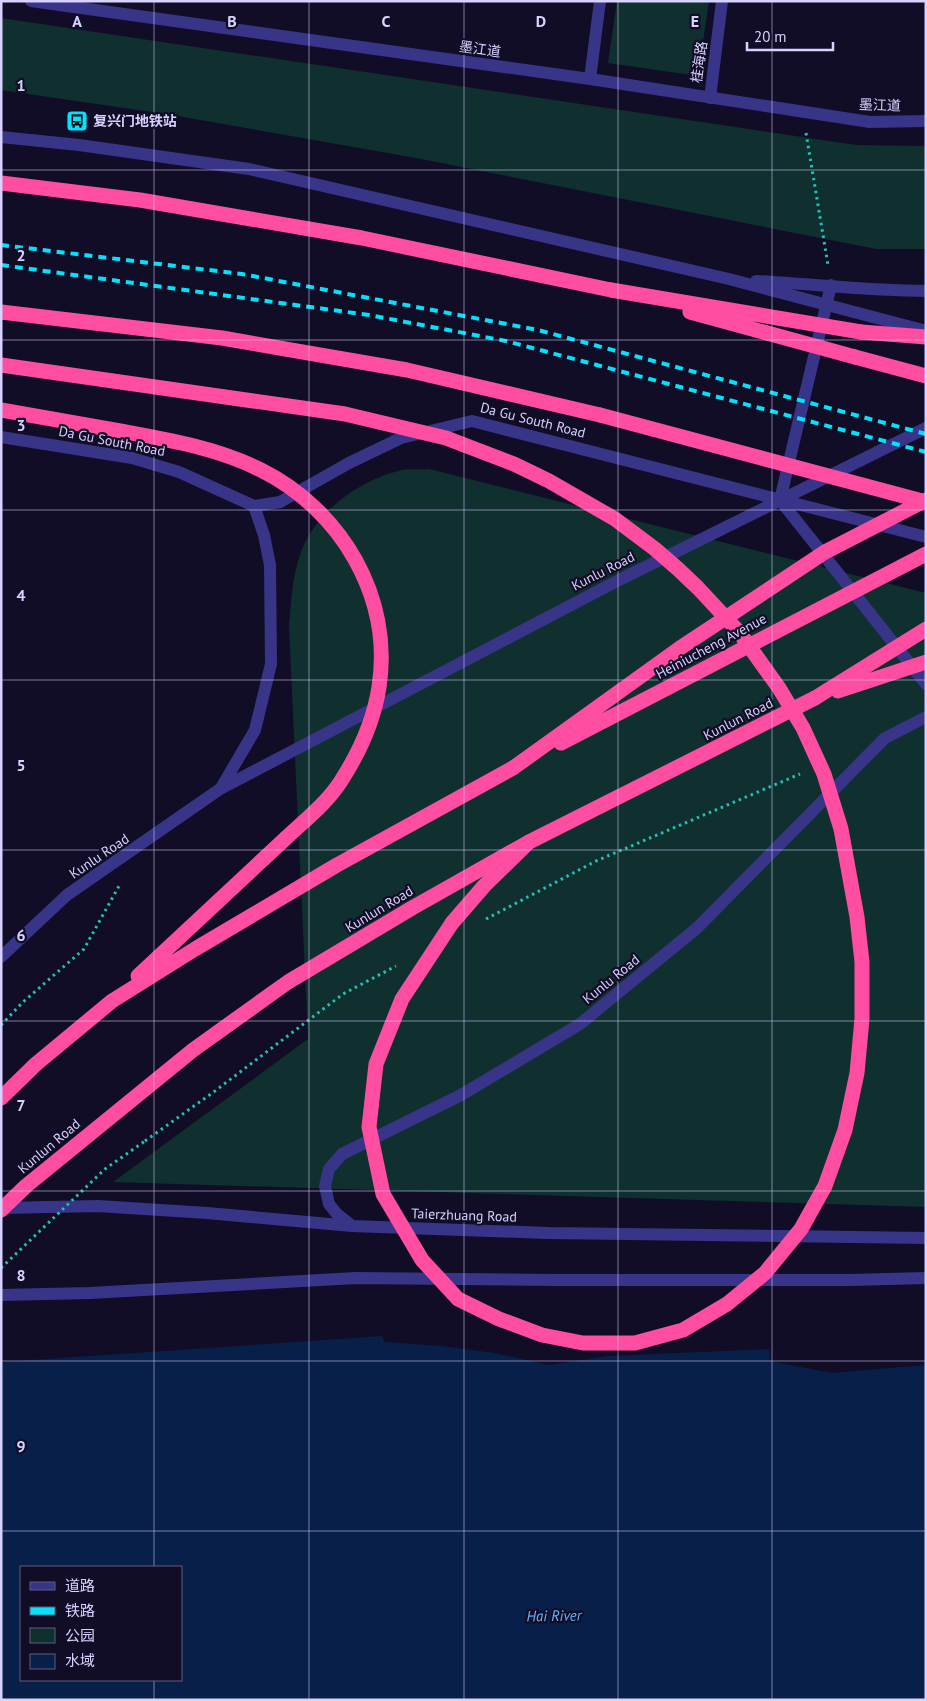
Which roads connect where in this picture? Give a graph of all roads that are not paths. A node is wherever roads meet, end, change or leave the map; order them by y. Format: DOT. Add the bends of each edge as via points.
graph roads {
  1 [pos="31,1"];
  2 [pos="600,1"];
  3 [pos="722,1"];
  4 [pos="590,79"];
  5 [pos="710,98"];
  6 [pos="926,121"];
  7 [pos="1,137"];
  8 [pos="1,183"];
  9 [pos="729,279"];
  10 [pos="831,285"];
  11 [pos="611,290"];
  12 [pos="926,291"];
  13 [pos="826,305"];
  14 [pos="1,312"];
  15 [pos="926,331"];
  16 [pos="926,337"];
  17 [pos="1,365"];
  18 [pos="926,376"];
  19 [pos="1,410"];
  20 [pos="926,428"];
  21 [pos="1,437"];
  22 [pos="780,500"];
  23 [pos="926,501"];
  24 [pos="254,506"];
  25 [pos="926,537"];
  26 [pos="926,554"];
  27 [pos="926,629"];
  28 [pos="926,662"];
  29 [pos="926,684"];
  30 [pos="815,698"];
  31 [pos="926,717"];
  32 [pos="513,768"];
  33 [pos="220,789"];
  34 [pos="530,842"];
  35 [pos="1,957"];
  36 [pos="112,1001"];
  37 [pos="1,1098"];
  38 [pos="1,1209"];
  39 [pos="352,1226"];
  40 [pos="926,1238"];
  41 [pos="926,1278"];
  42 [pos="1,1295"];
  1 -- 4 [label="street, 墨江道"];
  2 -- 4 [label="street"];
  3 -- 5 [label="street, 桂海路"];
  4 -- 5 [label="street, 墨江道"];
  5 -- 6 [label="street, 墨江道" via="870,122"];
  7 -- 9 [label="street" via="249,170"];
  8 -- 11 [label="highway" via="140,200 362,238"];
  9 -- 10 [label="street"];
  9 -- 13 [label="street"];
  10 -- 12 [label="street" via="886,291"];
  10 -- 13 [label="street"];
  11 -- 16 [label="highway, bridge" via="861,332"];
  11 -- 18 [label="highway, bridge"];
  13 -- 15 [label="street"];
  13 -- 22 [label="street"];
  14 -- 23 [label="highway, Da Gu South Road, bridge" via="222,338 407,370 600,415"];
  17 -- 34 [label="highway, bridge" via="345,414 446,438 514,464 616,519 656,549 739,632 780,688 824,774 841,829 857,917 862,962 862,1018 857,1073 845,1130 825,1186 801,1229 766,1273 727,1304 683,1330 635,1343 582,1344 542,1335 458,1299 422,1260 383,1194 369,1127 376,1064 402,1000 452,923 484,886"];
  19 -- 36 [label="highway, bridge" via="188,443 263,471 303,497 343,539 367,584 380,634 379,687 372,717 340,782 306,820"];
  20 -- 22 [label="street, Kunlu Road"];
  21 -- 24 [label="street, Da Gu South Road" via="132,458 179,472"];
  22 -- 24 [label="street, Da Gu South Road" via="472,421 401,438 280,502"];
  22 -- 25 [label="street, Da Gu South Road"];
  22 -- 29 [label="street"];
  22 -- 33 [label="street, Kunlu Road" via="619,580"];
  23 -- 32 [label="highway, bridge" via="817,557 680,648"];
  24 -- 33 [label="street, Kunlu Road" via="270,565 271,664 256,730"];
  26 -- 32 [label="highway, Heiniucheng Avenue, bridge"];
  27 -- 30 [label="highway, bridge"];
  28 -- 30 [label="highway, bridge"];
  30 -- 34 [label="highway, Kunlun Road, bridge"];
  31 -- 39 [label="street, Kunlu Road" via="884,738 697,928 580,1024 462,1095 342,1154 328,1170 325,1186 329,1204"];
  32 -- 36 [label="highway" via="337,865"];
  33 -- 35 [label="street, Kunlu Road" via="68,895"];
  34 -- 38 [label="highway, Kunlun Road, bridge" via="288,982 192,1050"];
  36 -- 37 [label="highway" via="36,1064"];
  38 -- 39 [label="street, Taierzhuang Road" via="98,1206"];
  39 -- 40 [label="street, Taierzhuang Road" via="548,1233"];
  41 -- 42 [label="street" via="356,1278"];
}
